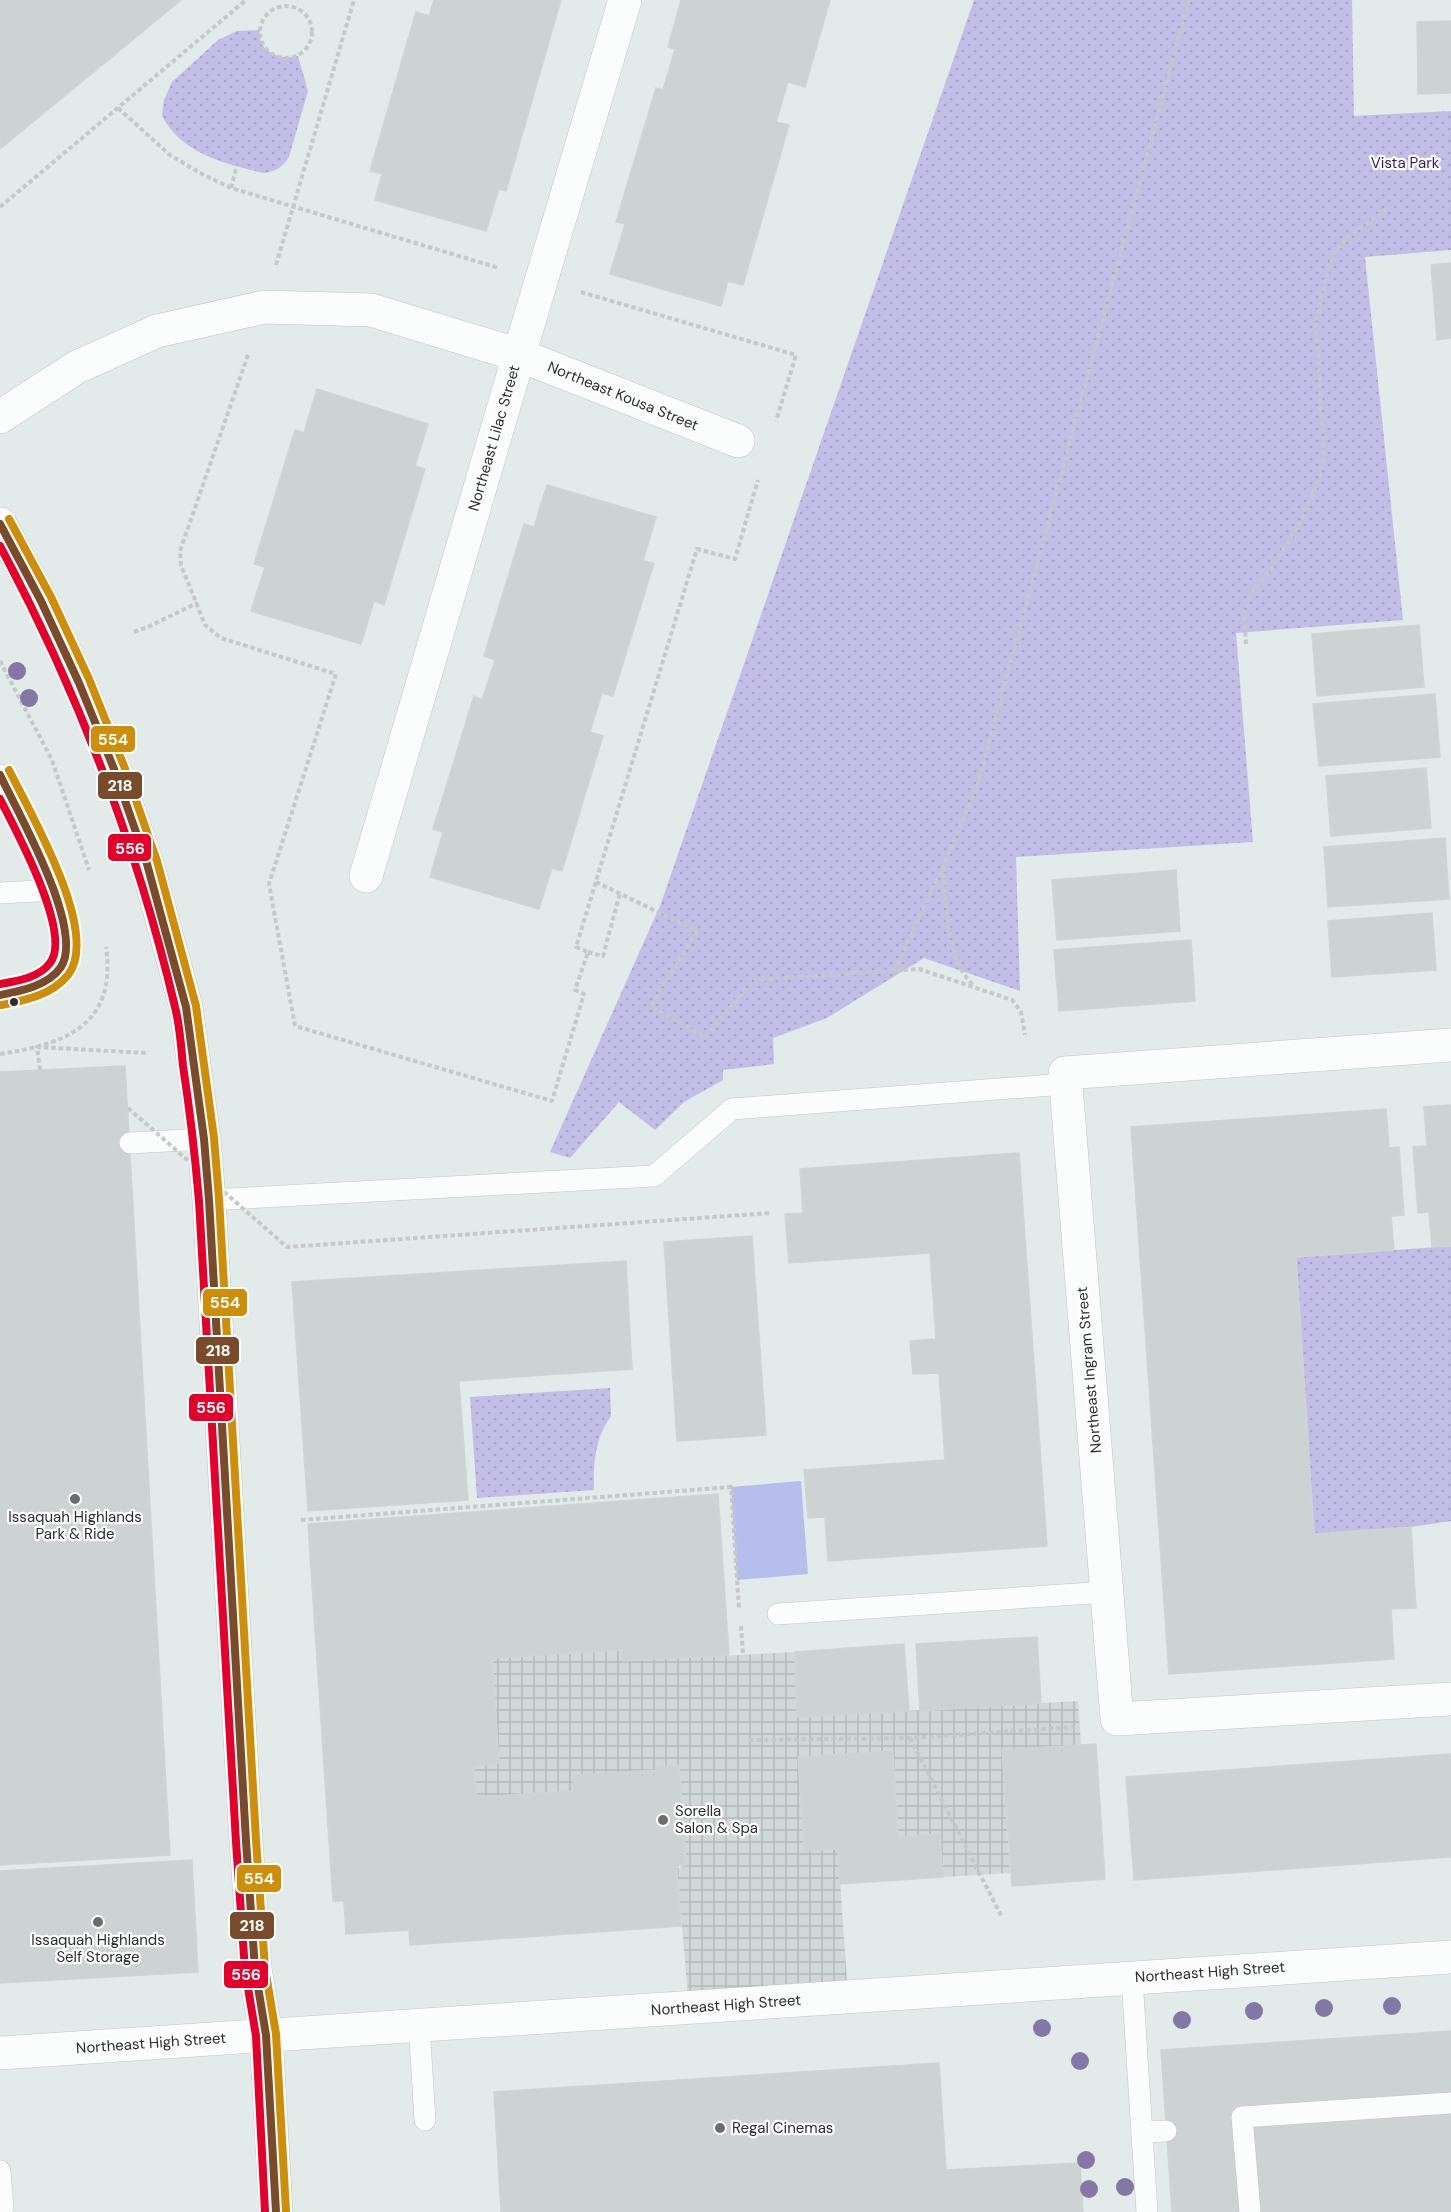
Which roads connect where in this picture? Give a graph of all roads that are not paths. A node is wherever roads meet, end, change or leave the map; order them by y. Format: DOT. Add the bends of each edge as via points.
graph roads {
  1 [pos="625,0"];
  2 [pos="519,354"];
  3 [pos="0,417"];
  4 [pos="738,441"];
  5 [pos="0,524"];
  6 [pos="0,775"];
  7 [pos="366,876"];
  8 [pos="55,890"];
  9 [pos="0,893"];
  10 [pos="0,995"];
  11 [pos="1451,1045"];
  12 [pos="1066,1084"];
  13 [pos="204,1139"];
  14 [pos="130,1143"];
  15 [pos="209,1200"];
  16 [pos="1107,1592"];
  17 [pos="778,1614"];
  18 [pos="1451,1699"];
  19 [pos="1451,1957"];
  20 [pos="1132,1978"];
  21 [pos="419,2025"];
  22 [pos="266,2035"];
  23 [pos="0,2053"];
  24 [pos="1451,2103"];
  25 [pos="425,2120"];
  26 [pos="1166,2131"];
  27 [pos="1142,2132"];
  28 [pos="0,2171"];
  29 [pos="3,2207"];
  30 [pos="276,2212"];
  31 [pos="1147,2212"];
  32 [pos="1250,2212"];
  1 -- 2 [label="street, Northeast Lilac Street"];
  2 -- 3 [label="street, Northeast Kousa Street" via="371,310 264,307 157,331 77,367"];
  2 -- 4 [label="street, Northeast Kousa Street"];
  2 -- 7 [label="street, Northeast Lilac Street"];
  5 -- 13 [label="street" via="79,683 144,855 186,1007"];
  6 -- 8 [label="lane"];
  8 -- 9 [label="lane"];
  8 -- 10 [label="lane" via="68,940 65,960 54,975 33,989"];
  11 -- 12 [label="street" via="1065,1073"];
  12 -- 15 [label="lane" via="732,1109 654,1176"];
  12 -- 16 [label="street, Northeast Ingram Street"];
  13 -- 14 [label="lane"];
  13 -- 15 [label="street"];
  15 -- 22 [label="street" via="255,1969"];
  16 -- 17 [label="lane"];
  16 -- 18 [label="street, Northeast Ingram Street" via="1117,1719"];
  19 -- 20 [label="street, Northeast High Street"];
  20 -- 21 [label="street, Northeast High Street"];
  20 -- 27 [label="lane"];
  21 -- 22 [label="street, Northeast High Street"];
  21 -- 25 [label="lane"];
  22 -- 23 [label="street, Northeast High Street"];
  22 -- 30 [label="street"];
  24 -- 32 [label="lane" via="1242,2117"];
  26 -- 27 [label="lane"];
  27 -- 31 [label="lane"];
  28 -- 29 [label="lane"];
}
